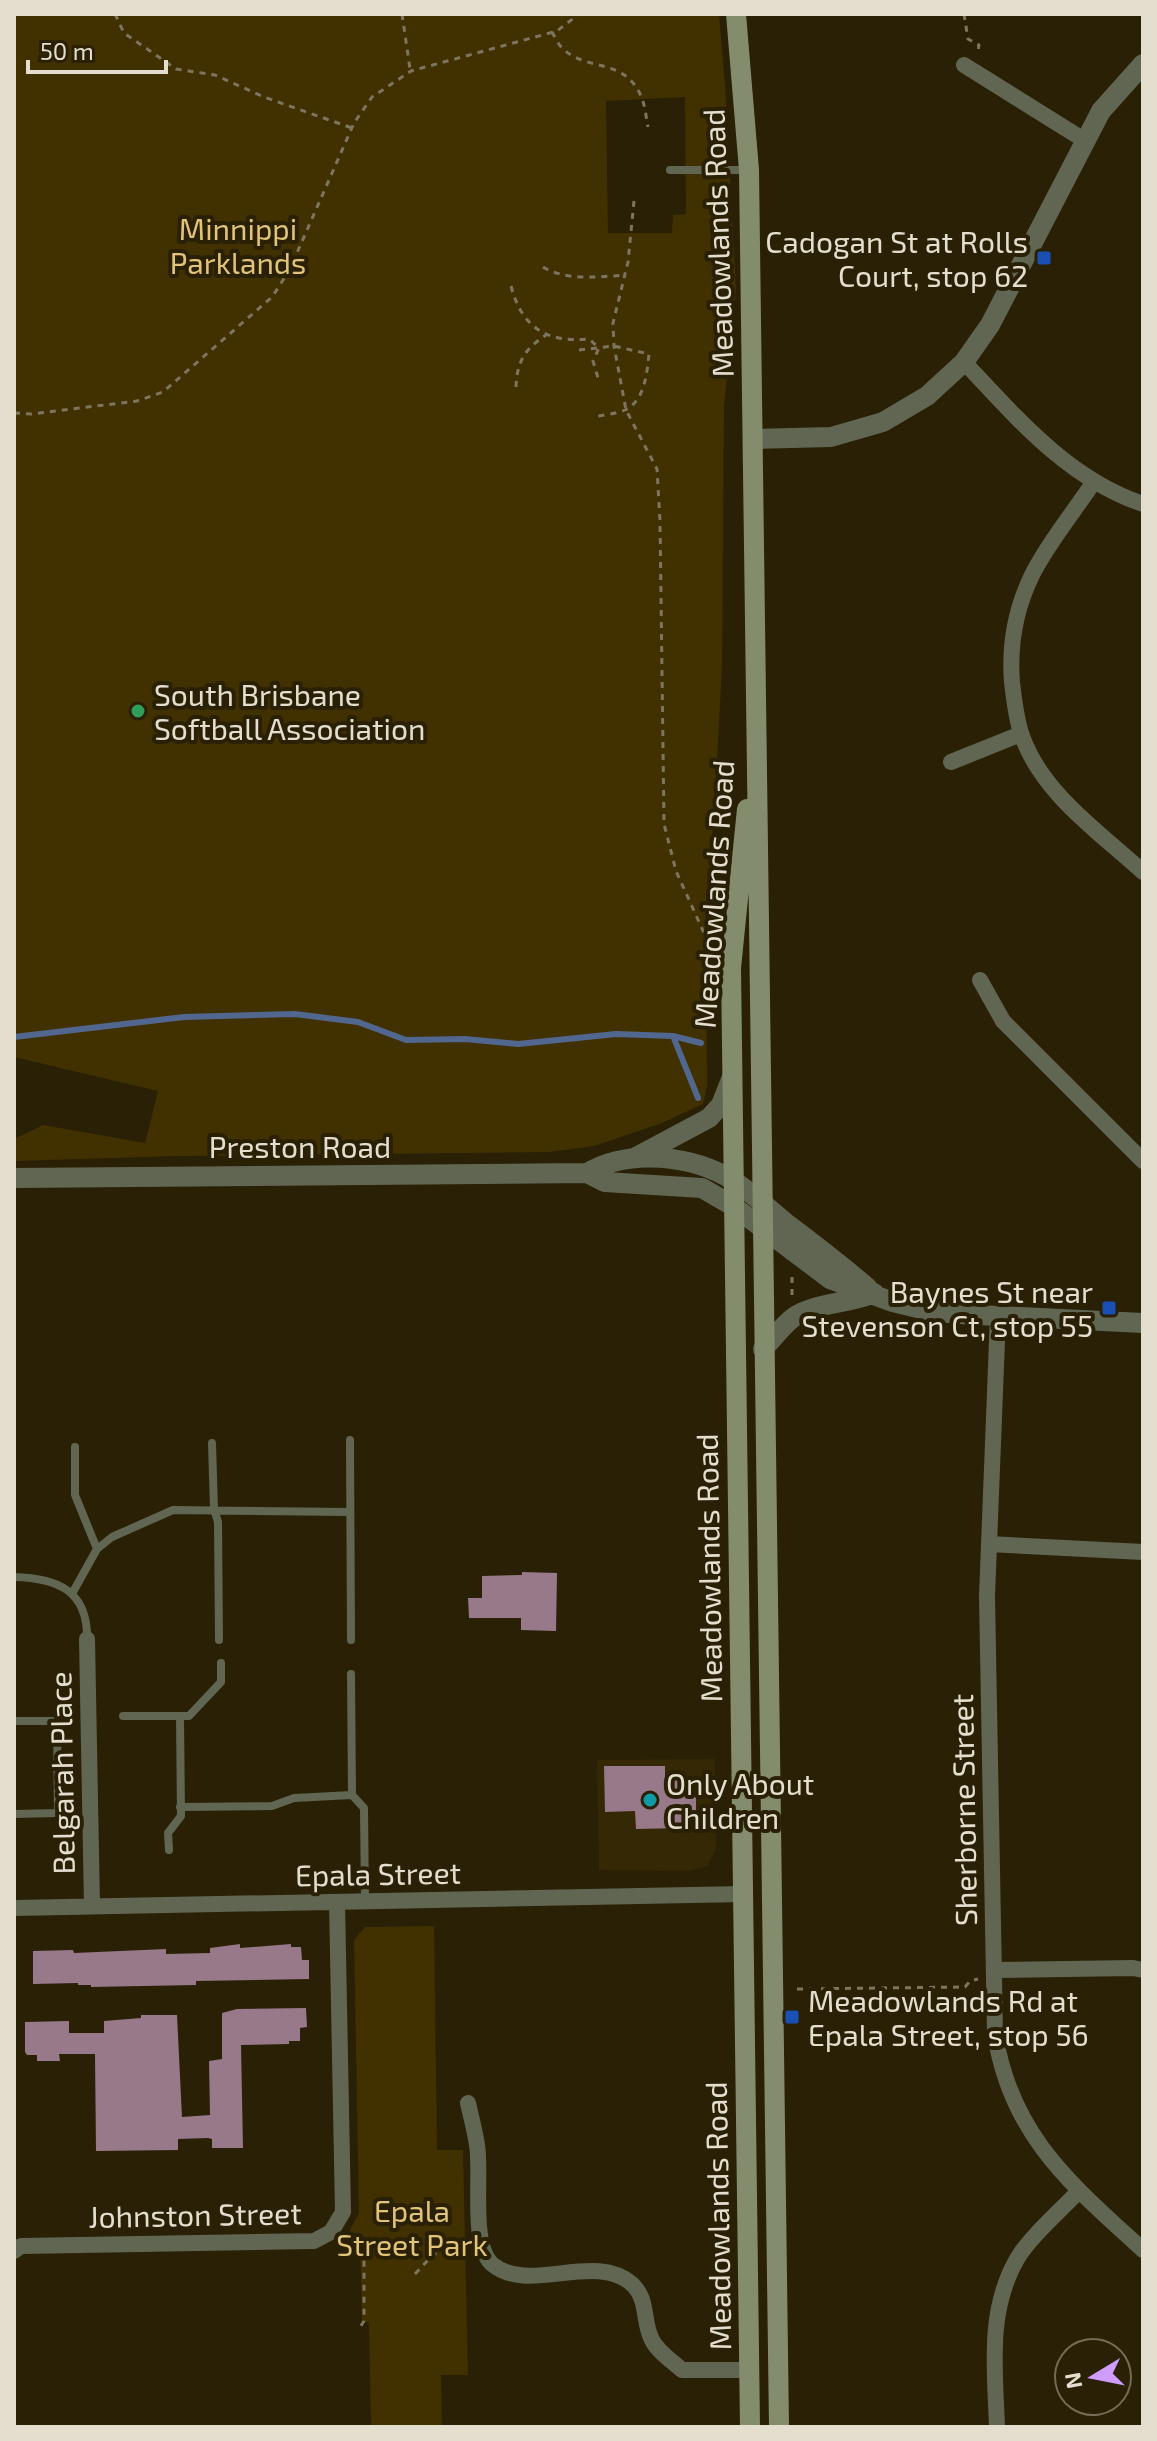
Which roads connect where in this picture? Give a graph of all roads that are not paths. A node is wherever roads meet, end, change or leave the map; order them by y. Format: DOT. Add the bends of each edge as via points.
graph roads {
  1 [pos="736,14"];
  2 [pos="1143,64"];
  3 [pos="964,65"];
  4 [pos="1084,140"];
  5 [pos="670,170"];
  6 [pos="749,170"];
  7 [pos="964,362"];
  8 [pos="753,439"];
  9 [pos="1093,483"];
  10 [pos="1143,504"];
  11 [pos="757,710"];
  12 [pos="1021,734"];
  13 [pos="951,762"];
  14 [pos="1143,872"];
  15 [pos="980,980"];
  16 [pos="732,1077"];
  17 [pos="636,1157"];
  18 [pos="1143,1161"];
  19 [pos="587,1173"];
  20 [pos="14,1178"];
  21 [pos="732,1180"];
  22 [pos="762,1203"];
  23 [pos="733,1206"];
  24 [pos="762,1229"];
  25 [pos="874,1293"];
  26 [pos="998,1315"];
  27 [pos="1143,1323"];
  28 [pos="763,1349"];
  29 [pos="350,1440"];
  30 [pos="212,1443"];
  31 [pos="75,1447"];
  32 [pos="214,1509"];
  33 [pos="350,1512"];
  34 [pos="989,1544"];
  35 [pos="97,1549"];
  36 [pos="1143,1552"];
  37 [pos="14,1577"];
  38 [pos="73,1592"];
  39 [pos="87,1639"];
  40 [pos="219,1640"];
  41 [pos="351,1640"];
  42 [pos="221,1663"];
  43 [pos="351,1674"];
  44 [pos="123,1716"];
  45 [pos="180,1716"];
  46 [pos="14,1721"];
  47 [pos="352,1795"];
  48 [pos="180,1807"];
  49 [pos="14,1814"];
  50 [pos="169,1850"];
  51 [pos="744,1894"];
  52 [pos="365,1901"];
  53 [pos="337,1902"];
  54 [pos="92,1906"];
  55 [pos="14,1908"];
  56 [pos="1143,1970"];
  57 [pos="994,1974"];
  58 [pos="468,2103"];
  59 [pos="1079,2191"];
  60 [pos="1143,2250"];
  61 [pos="14,2251"];
  62 [pos="749,2370"];
  63 [pos="750,2427"];
  64 [pos="779,2427"];
  65 [pos="997,2427"];
  1 -- 6 [label="main road, Meadowlands Road"];
  2 -- 4 [label="street" via="1101,111"];
  3 -- 4 [label="street"];
  4 -- 7 [label="street" via="990,325"];
  5 -- 6 [label="lane"];
  6 -- 8 [label="main road, Meadowlands Road"];
  7 -- 8 [label="street" via="927,396 883,422 831,437"];
  7 -- 9 [label="street" via="1032,432"];
  8 -- 11 [label="main road, Meadowlands Road"];
  9 -- 10 [label="street"];
  9 -- 12 [label="street" via="1033,573 1021,602 1011,666"];
  11 -- 16 [label="main road, Meadowlands Road" via="731,968"];
  11 -- 22 [label="main road, Meadowlands Road"];
  12 -- 13 [label="street"];
  12 -- 14 [label="street" via="1068,805"];
  15 -- 18 [label="street" via="1003,1021"];
  16 -- 17 [label="street" via="721,1105 709,1118"];
  16 -- 21 [label="main road, Meadowlands Road"];
  17 -- 19 [label="street, Preston Road"];
  17 -- 21 [label="street, Preston Road" via="691,1164"];
  19 -- 20 [label="street, Preston Road"];
  19 -- 23 [label="street, Preston Road" via="605,1182 702,1188"];
  21 -- 22 [label="street, Preston Road"];
  21 -- 23 [label="main road, Meadowlands Road"];
  22 -- 24 [label="main road, Meadowlands Road"];
  22 -- 25 [label="street, Preston Road"];
  23 -- 24 [label="street, Preston Road"];
  23 -- 51 [label="main road, Meadowlands Road"];
  24 -- 25 [label="street, Preston Road" via="830,1279"];
  24 -- 28 [label="main road, Meadowlands Road"];
  25 -- 26 [label="street, Preston Road" via="930,1311"];
  25 -- 28 [label="street" via="794,1317"];
  26 -- 27 [label="street, Preston Road"];
  26 -- 34 [label="street, Sherborne Street"];
  28 -- 64 [label="main road, Meadowlands Road"];
  29 -- 33 [label="lane"];
  30 -- 32 [label="lane"];
  31 -- 35 [label="lane" via="75,1495"];
  32 -- 33 [label="lane"];
  32 -- 35 [label="lane" via="173,1510"];
  32 -- 40 [label="lane"];
  33 -- 41 [label="lane"];
  34 -- 36 [label="street"];
  34 -- 57 [label="street, Sherborne Street"];
  35 -- 38 [label="lane"];
  37 -- 38 [label="lane"];
  38 -- 39 [label="lane" via="82,1603"];
  39 -- 54 [label="street, Belgarah Place"];
  42 -- 45 [label="lane" via="221,1682 189,1716"];
  43 -- 47 [label="lane"];
  44 -- 45 [label="lane"];
  45 -- 48 [label="lane"];
  46 -- 49 [label="lane" via="57,1721 58,1813"];
  47 -- 48 [label="lane" via="294,1798 272,1806"];
  47 -- 52 [label="lane" via="364,1808"];
  48 -- 50 [label="lane" via="181,1816 168,1833"];
  51 -- 52 [label="street, Epala Street"];
  51 -- 62 [label="main road, Meadowlands Road"];
  52 -- 53 [label="street, Epala Street"];
  53 -- 54 [label="street, Epala Street"];
  53 -- 61 [label="street, Johnston Street" via="343,2212 331,2232 314,2241 21,2246"];
  54 -- 55 [label="street, Epala Street"];
  56 -- 57 [label="street"];
  57 -- 59 [label="street, Sherborne Street" via="1000,2068 1016,2109"];
  58 -- 62 [label="street" via="478,2147 481,2239 491,2263 511,2275 611,2272 644,2300 653,2343 682,2370"];
  59 -- 60 [label="street, Sherborne Street"];
  59 -- 65 [label="street" via="1018,2257 999,2297 994,2338"];
  62 -- 63 [label="main road, Meadowlands Road"];
}
